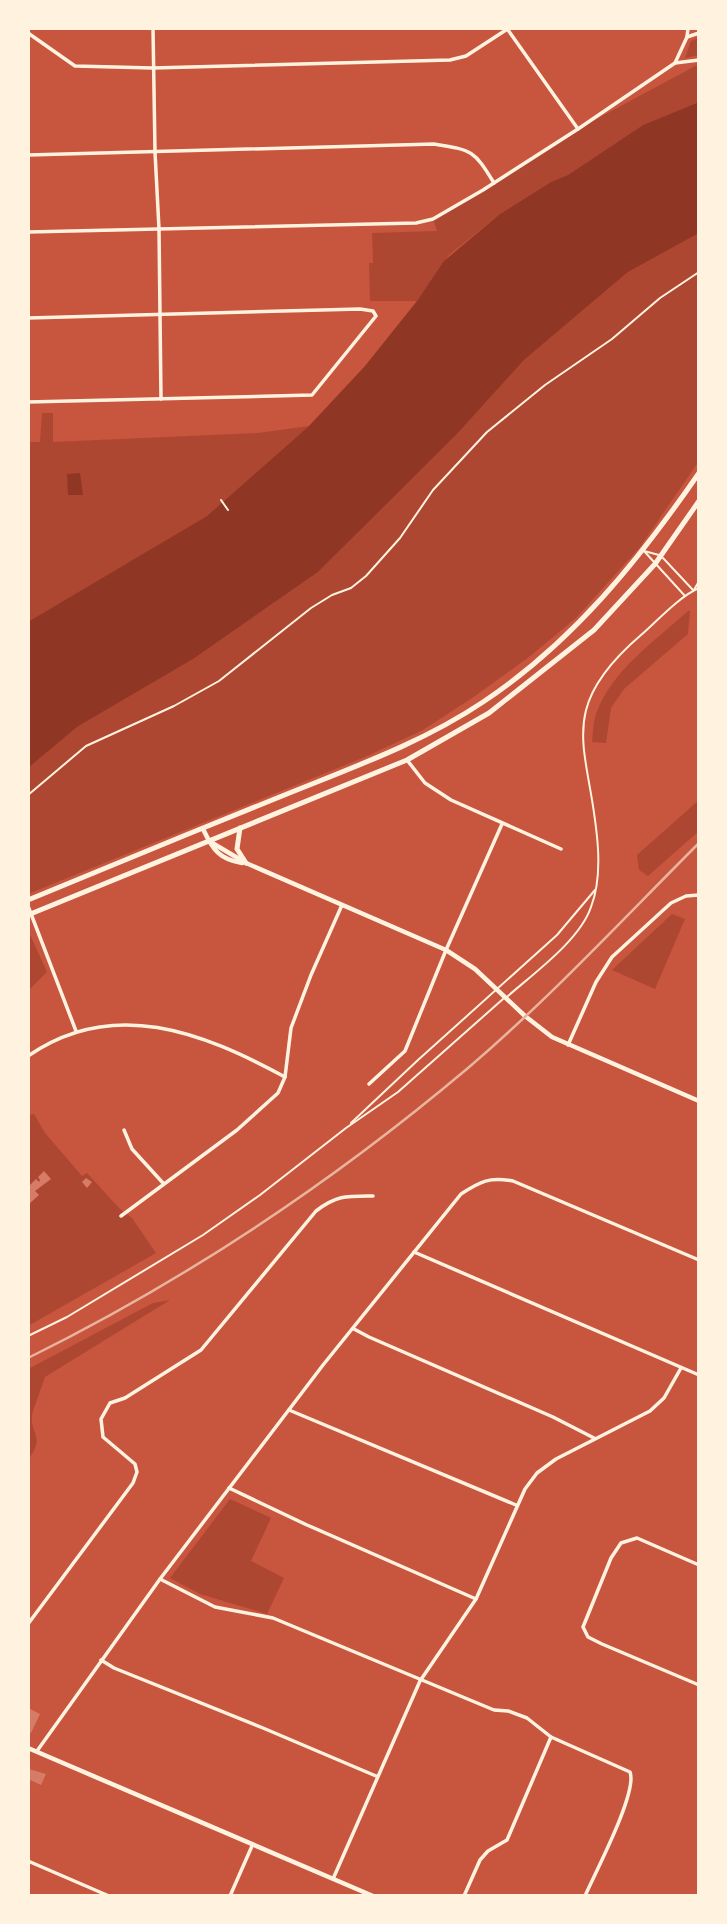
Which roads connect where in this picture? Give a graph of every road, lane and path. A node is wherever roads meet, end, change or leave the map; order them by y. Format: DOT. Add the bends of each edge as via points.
graph roads {
  1 [pos="153,28"];
  2 [pos="508,28"];
  3 [pos="688,28"];
  4 [pos="28,33"];
  5 [pos="699,33"];
  6 [pos="687,37"];
  7 [pos="699,60"];
  8 [pos="675,63"];
  9 [pos="153,68"];
  10 [pos="578,130"];
  11 [pos="155,152"];
  12 [pos="28,155"];
  13 [pos="494,183"];
  14 [pos="159,229"];
  15 [pos="28,232"];
  16 [pos="699,272"];
  17 [pos="160,314"];
  18 [pos="28,318"];
  19 [pos="161,399"];
  20 [pos="28,402"];
  21 [pos="699,473"];
  22 [pos="221,500"];
  23 [pos="699,501"];
  24 [pos="228,510"];
  25 [pos="644,551"];
  26 [pos="661,555"];
  27 [pos="654,564"];
  28 [pos="699,582"];
  29 [pos="699,588"];
  30 [pos="693,591"];
  31 [pos="685,597"];
  32 [pos="407,760"];
  33 [pos="28,795"];
  34 [pos="502,824"];
  35 [pos="240,828"];
  36 [pos="203,830"];
  37 [pos="208,841"];
  38 [pos="561,849"];
  39 [pos="246,863"];
  40 [pos="595,889"];
  41 [pos="699,895"];
  42 [pos="28,900"];
  43 [pos="342,905"];
  44 [pos="28,906"];
  45 [pos="29,914"];
  46 [pos="446,950"];
  47 [pos="76,1031"];
  48 [pos="568,1045"];
  49 [pos="28,1056"];
  50 [pos="285,1077"];
  51 [pos="369,1084"];
  52 [pos="699,1101"];
  53 [pos="346,1128"];
  54 [pos="124,1130"];
  55 [pos="163,1183"];
  56 [pos="373,1196"];
  57 [pos="121,1216"];
  58 [pos="414,1252"];
  59 [pos="699,1260"];
  60 [pos="354,1329"];
  61 [pos="28,1336"];
  62 [pos="681,1368"];
  63 [pos="699,1375"];
  64 [pos="289,1410"];
  65 [pos="596,1438"];
  66 [pos="229,1488"];
  67 [pos="517,1506"];
  68 [pos="699,1564"];
  69 [pos="160,1579"];
  70 [pos="476,1599"];
  71 [pos="28,1624"];
  72 [pos="101,1660"];
  73 [pos="420,1681"];
  74 [pos="699,1685"];
  75 [pos="551,1737"];
  76 [pos="28,1748"];
  77 [pos="37,1751"];
  78 [pos="377,1776"];
  79 [pos="252,1846"];
  80 [pos="28,1861"];
  81 [pos="333,1879"];
  82 [pos="356,1889"];
  83 [pos="110,1896"];
  84 [pos="230,1896"];
  85 [pos="353,1896"];
  86 [pos="373,1896"];
  87 [pos="464,1896"];
  88 [pos="585,1896"];
  1 -- 9 [label="street"];
  2 -- 9 [label="street" via="450,60"];
  2 -- 10 [label="street"];
  3 -- 6 [label="street"];
  4 -- 9 [label="street" via="75,66"];
  5 -- 6 [label="street"];
  6 -- 8 [label="street"];
  7 -- 8 [label="street"];
  8 -- 10 [label="street"];
  9 -- 11 [label="street"];
  10 -- 13 [label="street"];
  11 -- 12 [label="street"];
  11 -- 13 [label="street" via="434,144 477,156"];
  11 -- 14 [label="street"];
  13 -- 14 [label="street" via="433,219 416,223"];
  14 -- 15 [label="street"];
  14 -- 17 [label="street"];
  16 -- 33 [label="path" via="487,432 437,485 385,557 351,588 317,604 211,686 86,746"];
  17 -- 18 [label="street"];
  17 -- 19 [label="street"];
  17 -- 19 [label="street" via="360,309 376,316 312,395"];
  19 -- 20 [label="street"];
  21 -- 25 [label="main road"];
  22 -- 24 [label="path"];
  23 -- 26 [label="main road"];
  25 -- 26 [label="lane"];
  25 -- 27 [label="lane"];
  25 -- 36 [label="main road" via="573,629 483,703 385,755"];
  26 -- 27 [label="main road"];
  26 -- 30 [label="lane"];
  27 -- 31 [label="lane"];
  27 -- 32 [label="main road" via="594,630 547,669 489,713"];
  28 -- 30 [label="lane"];
  29 -- 30 [label="lane"];
  30 -- 31 [label="lane"];
  31 -- 40 [label="lane" via="615,658 599,678 585,712 582,746 597,832"];
  32 -- 34 [label="street" via="425,783"];
  32 -- 35 [label="main road"];
  34 -- 38 [label="street"];
  34 -- 46 [label="street"];
  35 -- 37 [label="main road"];
  35 -- 39 [label="main road" via="237,846"];
  36 -- 37 [label="street"];
  36 -- 42 [label="main road"];
  37 -- 39 [label="street"];
  37 -- 45 [label="main road"];
  39 -- 43 [label="street"];
  40 -- 53 [label="lane" via="557,935"];
  40 -- 53 [label="lane" via="586,920 566,943 426,1069"];
  41 -- 48 [label="street" via="671,903 612,957"];
  43 -- 46 [label="street"];
  43 -- 50 [label="street" via="291,1028"];
  44 -- 45 [label="street"];
  45 -- 47 [label="street"];
  46 -- 48 [label="street" via="464,960 539,1028"];
  46 -- 51 [label="street" via="405,1051"];
  47 -- 49 [label="street"];
  47 -- 50 [label="street" via="107,1025 150,1026 199,1037"];
  48 -- 52 [label="street"];
  50 -- 55 [label="street" via="271,1101"];
  53 -- 61 [label="lane" via="203,1235"];
  54 -- 55 [label="street" via="132,1149"];
  55 -- 57 [label="street"];
  56 -- 71 [label="street" via="343,1196 316,1211 201,1350 110,1403 101,1419 103,1437 135,1464 133,1483"];
  58 -- 59 [label="street" via="461,1194 495,1178 513,1181"];
  58 -- 60 [label="street"];
  58 -- 62 [label="street"];
  60 -- 64 [label="street"];
  60 -- 65 [label="street"];
  62 -- 63 [label="street"];
  62 -- 65 [label="street" via="664,1398 650,1411"];
  64 -- 66 [label="street"];
  64 -- 67 [label="street"];
  65 -- 67 [label="street" via="537,1473"];
  66 -- 69 [label="street"];
  66 -- 70 [label="street"];
  67 -- 70 [label="street"];
  68 -- 74 [label="street" via="637,1538 621,1543 583,1627 588,1637"];
  69 -- 72 [label="street"];
  69 -- 73 [label="street" via="215,1606 273,1618"];
  70 -- 73 [label="street"];
  72 -- 77 [label="street"];
  72 -- 78 [label="street"];
  73 -- 75 [label="street" via="527,1718"];
  73 -- 78 [label="street"];
  75 -- 87 [label="street" via="507,1840 480,1860"];
  75 -- 88 [label="street" via="626,1769 633,1779"];
  76 -- 77 [label="street"];
  77 -- 79 [label="street"];
  78 -- 81 [label="street"];
  79 -- 81 [label="street"];
  79 -- 84 [label="street"];
  80 -- 83 [label="street"];
  81 -- 82 [label="street"];
  82 -- 85 [label="street"];
  82 -- 86 [label="street"];
}
